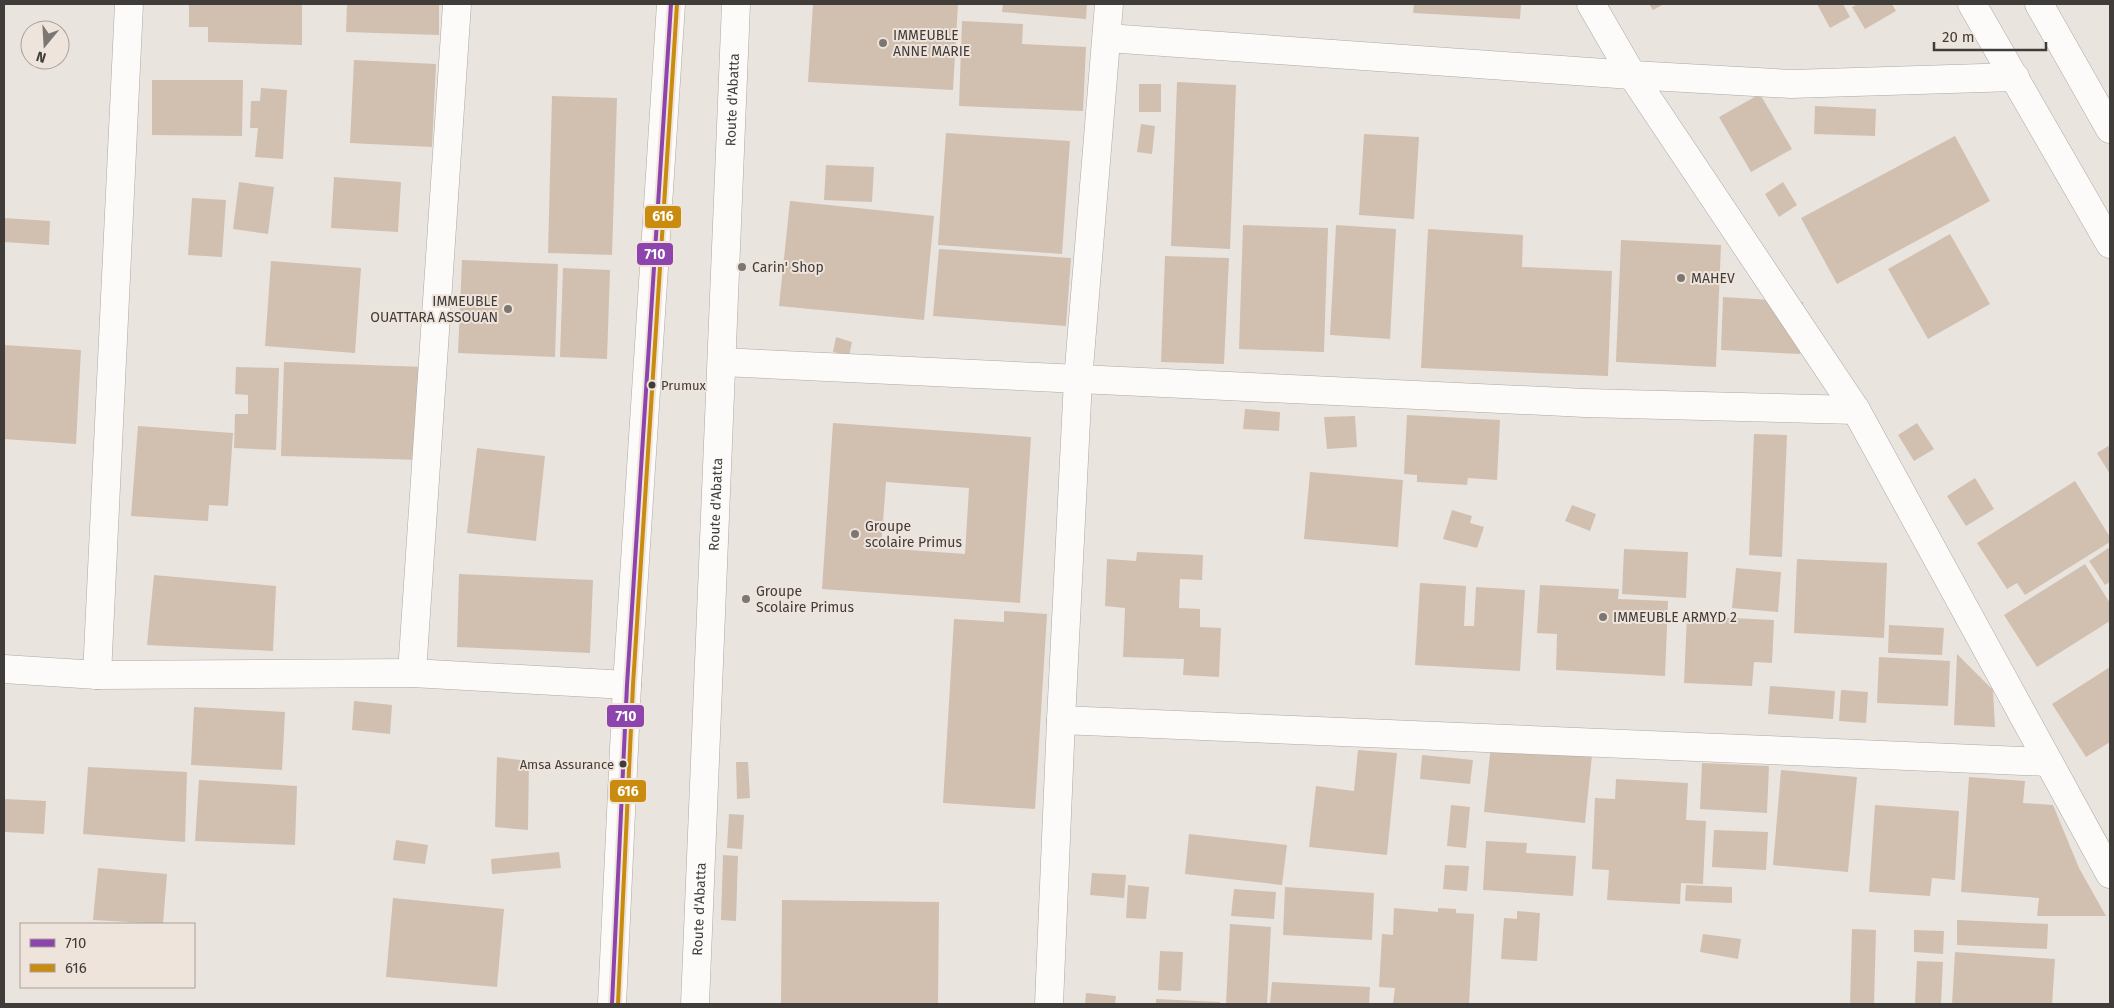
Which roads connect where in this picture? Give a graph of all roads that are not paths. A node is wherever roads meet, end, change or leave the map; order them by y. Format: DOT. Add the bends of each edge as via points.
graph roads {
  1 [pos="129,4"];
  2 [pos="456,4"];
  3 [pos="671,4"];
  4 [pos="736,4"];
  5 [pos="1109,4"];
  6 [pos="1592,4"];
  7 [pos="1972,4"];
  8 [pos="2039,4"];
  9 [pos="1107,38"];
  10 [pos="1632,75"];
  11 [pos="2015,77"];
  12 [pos="2110,129"];
  13 [pos="2110,244"];
  14 [pos="722,362"];
  15 [pos="1078,380"];
  16 [pos="1856,410"];
  17 [pos="4,669"];
  18 [pos="412,673"];
  19 [pos="97,675"];
  20 [pos="627,685"];
  21 [pos="1062,720"];
  22 [pos="2048,762"];
  23 [pos="2110,874"];
  24 [pos="612,1004"];
  25 [pos="695,1004"];
  26 [pos="1049,1004"];
  1 -- 19 [label="street"];
  2 -- 18 [label="street"];
  3 -- 20 [label="street"];
  4 -- 14 [label="street, Route d'Abatta"];
  5 -- 9 [label="street"];
  6 -- 10 [label="street"];
  7 -- 11 [label="street"];
  8 -- 12 [label="street"];
  9 -- 10 [label="street"];
  9 -- 15 [label="street"];
  10 -- 11 [label="street" via="1791,84"];
  10 -- 16 [label="street"];
  11 -- 13 [label="street"];
  14 -- 15 [label="street"];
  14 -- 25 [label="street, Route d'Abatta"];
  15 -- 16 [label="street" via="1575,403"];
  15 -- 21 [label="street"];
  16 -- 22 [label="street"];
  17 -- 19 [label="street"];
  18 -- 19 [label="street"];
  18 -- 20 [label="street"];
  20 -- 24 [label="street"];
  21 -- 22 [label="street"];
  21 -- 26 [label="street"];
  22 -- 23 [label="street"];
}
